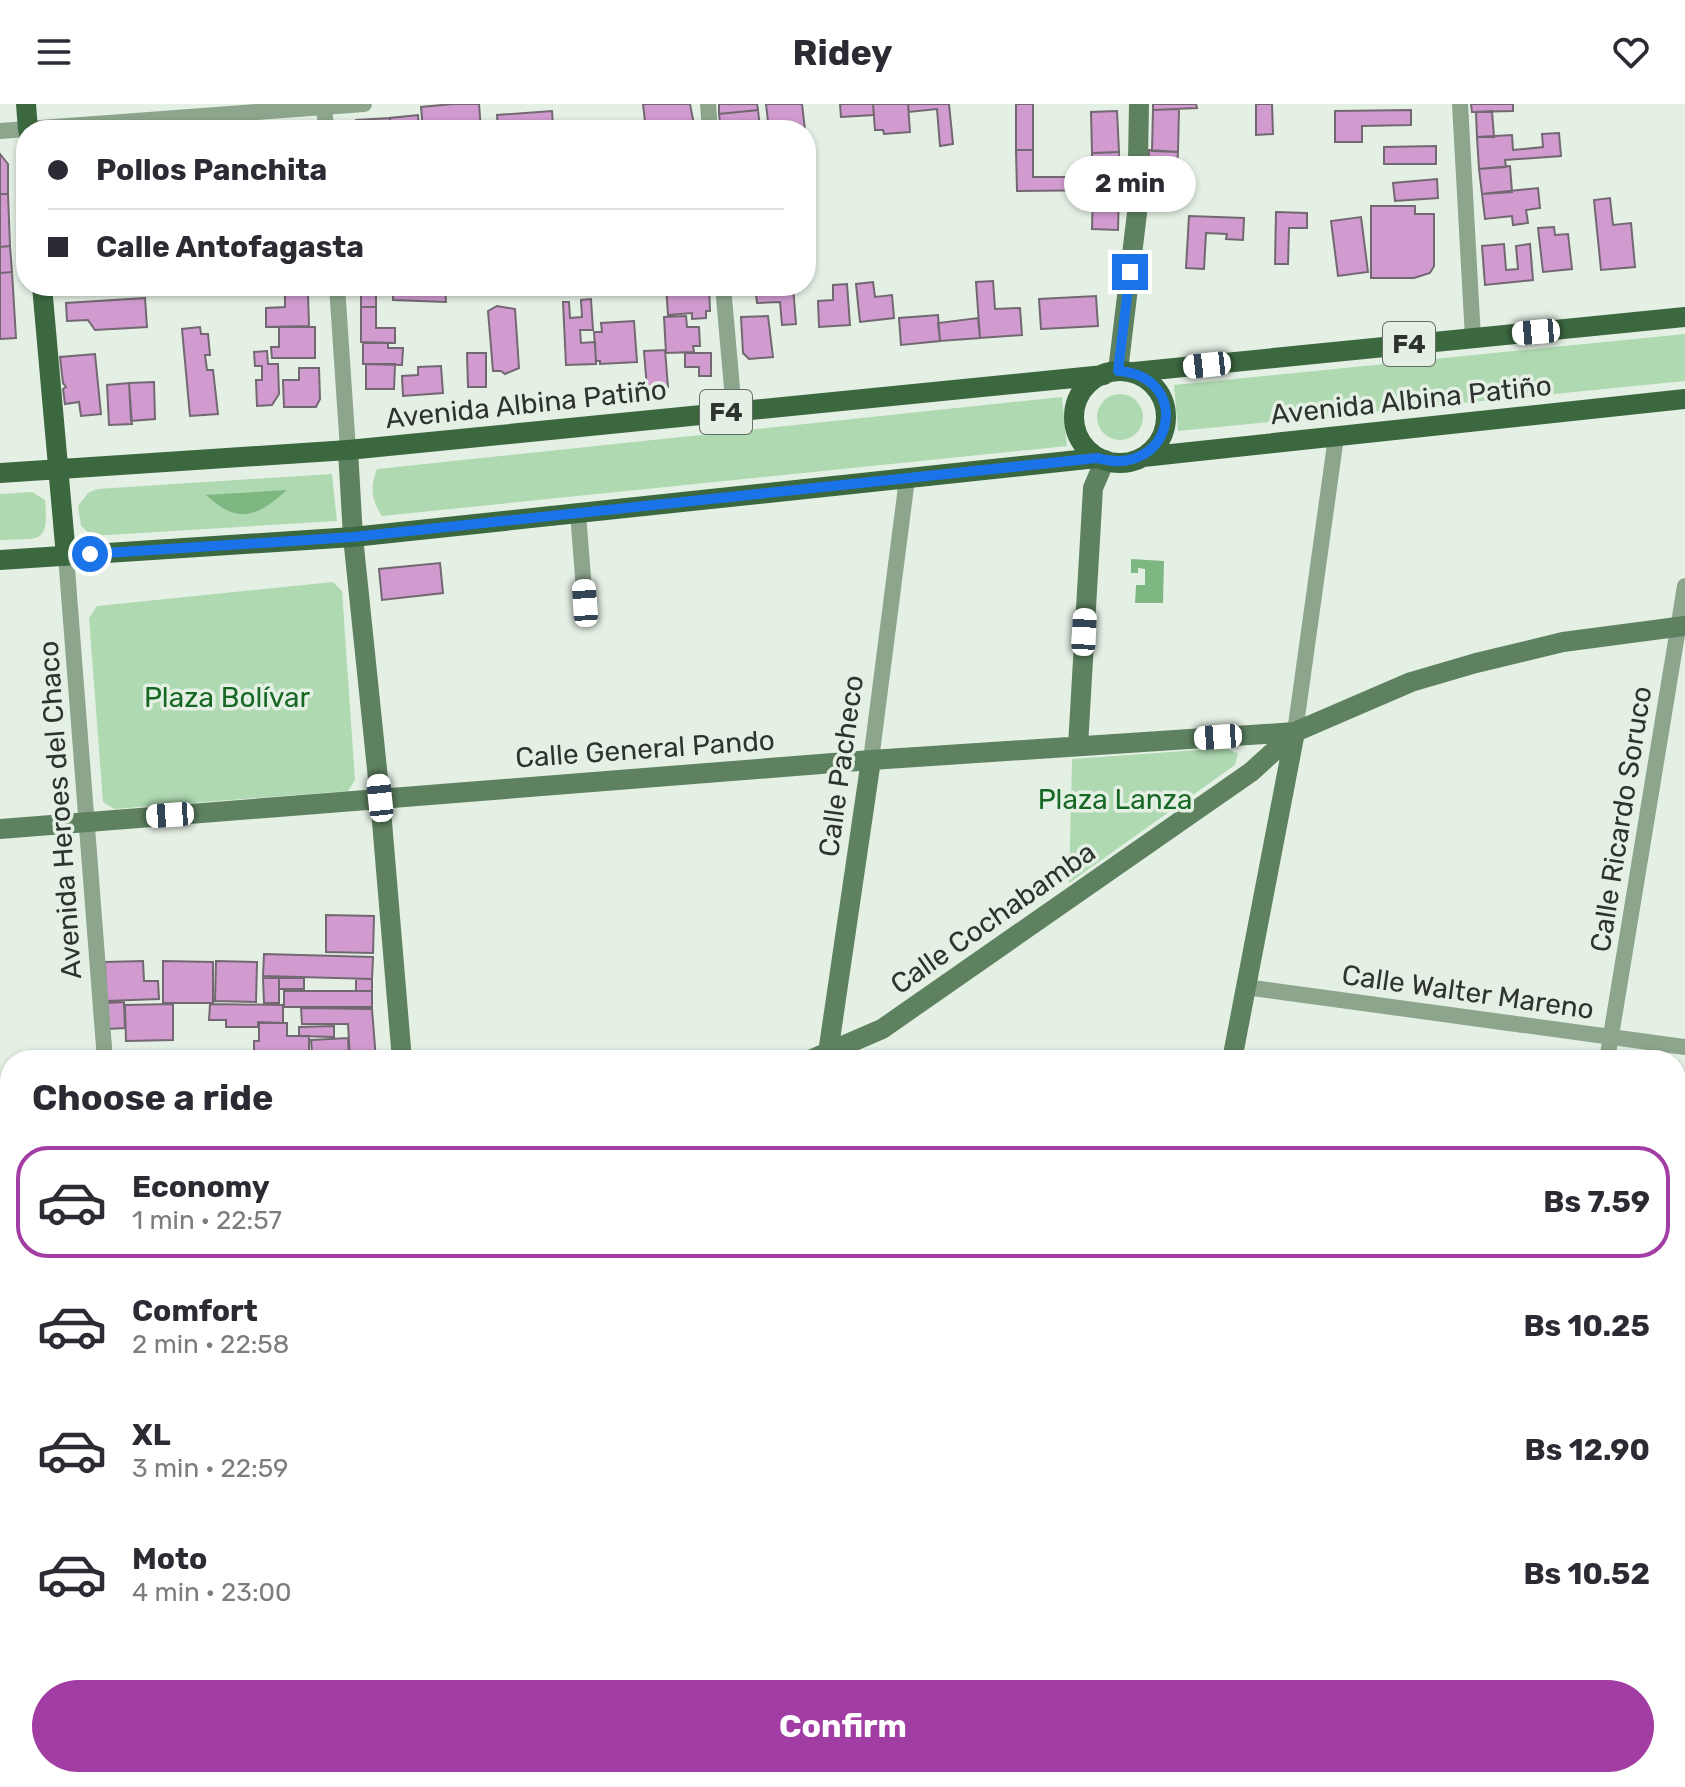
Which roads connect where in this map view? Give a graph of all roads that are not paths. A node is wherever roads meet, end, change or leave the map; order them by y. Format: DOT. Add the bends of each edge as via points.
graph roads {
  1 [pos="364,104"];
  2 [pos="1139,104"];
  3 [pos="1460,104"];
  4 [pos="324,106"];
  5 [pos="151,120"];
  6 [pos="43,296"];
  7 [pos="338,296"];
  8 [pos="724,296"];
  9 [pos="1685,317"];
  10 [pos="1473,338"];
  11 [pos="1119,373"];
  12 [pos="1685,399"];
  13 [pos="734,411"];
  14 [pos="1336,437"];
  15 [pos="348,450"];
  16 [pos="1143,457"];
  17 [pos="1101,459"];
  18 [pos="58,469"];
  19 [pos="0,473"];
  20 [pos="907,479"];
  21 [pos="578,513"];
  22 [pos="353,537"];
  23 [pos="66,556"];
  24 [pos="0,560"];
  25 [pos="1685,586"];
  26 [pos="585,603"];
  27 [pos="1682,626"];
  28 [pos="1295,732"];
  29 [pos="1078,746"];
  30 [pos="871,760"];
  31 [pos="380,798"];
  32 [pos="85,821"];
  33 [pos="0,829"];
  34 [pos="1245,987"];
  35 [pos="1611,1038"];
  36 [pos="1685,1047"];
  37 [pos="104,1050"];
  38 [pos="401,1050"];
  39 [pos="823,1050"];
  40 [pos="837,1050"];
  41 [pos="1234,1050"];
  42 [pos="1609,1050"];
  1 -- 4 [label="street"];
  2 -- 11 [label="main road" via="1137,213"];
  3 -- 10 [label="street"];
  4 -- 5 [label="street"];
  6 -- 18 [label="main road"];
  7 -- 15 [label="street"];
  8 -- 13 [label="street"];
  9 -- 10 [label="main road, Avenida Albina Patiño / F4"];
  10 -- 11 [label="main road, Avenida Albina Patiño / F4"];
  11 -- 13 [label="main road, Avenida Albina Patiño / F4"];
  11 -- 16 [label="main road" via="1150,381 1165,404 1163,434"];
  11 -- 17 [label="main road" via="1091,381 1075,407 1078,436"];
  12 -- 14 [label="main road, Avenida Albina Patiño"];
  13 -- 15 [label="main road, Avenida Albina Patiño / F4"];
  14 -- 16 [label="main road, Avenida Albina Patiño"];
  14 -- 28 [label="street"];
  15 -- 18 [label="main road, Avenida Albina Patiño / F4"];
  15 -- 22 [label="main road"];
  16 -- 17 [label="main road" via="1128,462"];
  17 -- 20 [label="main road"];
  17 -- 29 [label="main road" via="1093,488"];
  18 -- 19 [label="main road, Avenida Albina Patiño / F4"];
  18 -- 23 [label="main road"];
  20 -- 21 [label="main road"];
  20 -- 30 [label="street, Calle Pacheco"];
  21 -- 22 [label="main road"];
  21 -- 26 [label="street"];
  22 -- 23 [label="main road"];
  22 -- 31 [label="main road"];
  23 -- 24 [label="main road"];
  23 -- 32 [label="street, Avenida Heroes del Chaco"];
  25 -- 27 [label="street, Calle Ricardo Soruco"];
  27 -- 28 [label="main road, Calle Cochabamba" via="1563,642 1476,663 1411,682"];
  27 -- 35 [label="street, Calle Ricardo Soruco"];
  28 -- 29 [label="main road, Calle General Pando"];
  28 -- 34 [label="main road"];
  28 -- 40 [label="main road, Calle Cochabamba" via="1251,772 882,1029"];
  29 -- 30 [label="main road, Calle General Pando"];
  30 -- 31 [label="main road, Calle General Pando"];
  30 -- 39 [label="main road, Calle Pacheco"];
  31 -- 32 [label="main road, Calle General Pando"];
  31 -- 38 [label="main road"];
  32 -- 33 [label="main road, Calle General Pando"];
  32 -- 37 [label="street, Avenida Heroes del Chaco"];
  34 -- 35 [label="street, Calle Walter Mareno"];
  34 -- 41 [label="main road"];
  35 -- 36 [label="street, Calle Walter Mareno"];
  35 -- 42 [label="street, Calle Ricardo Soruco"];
}
